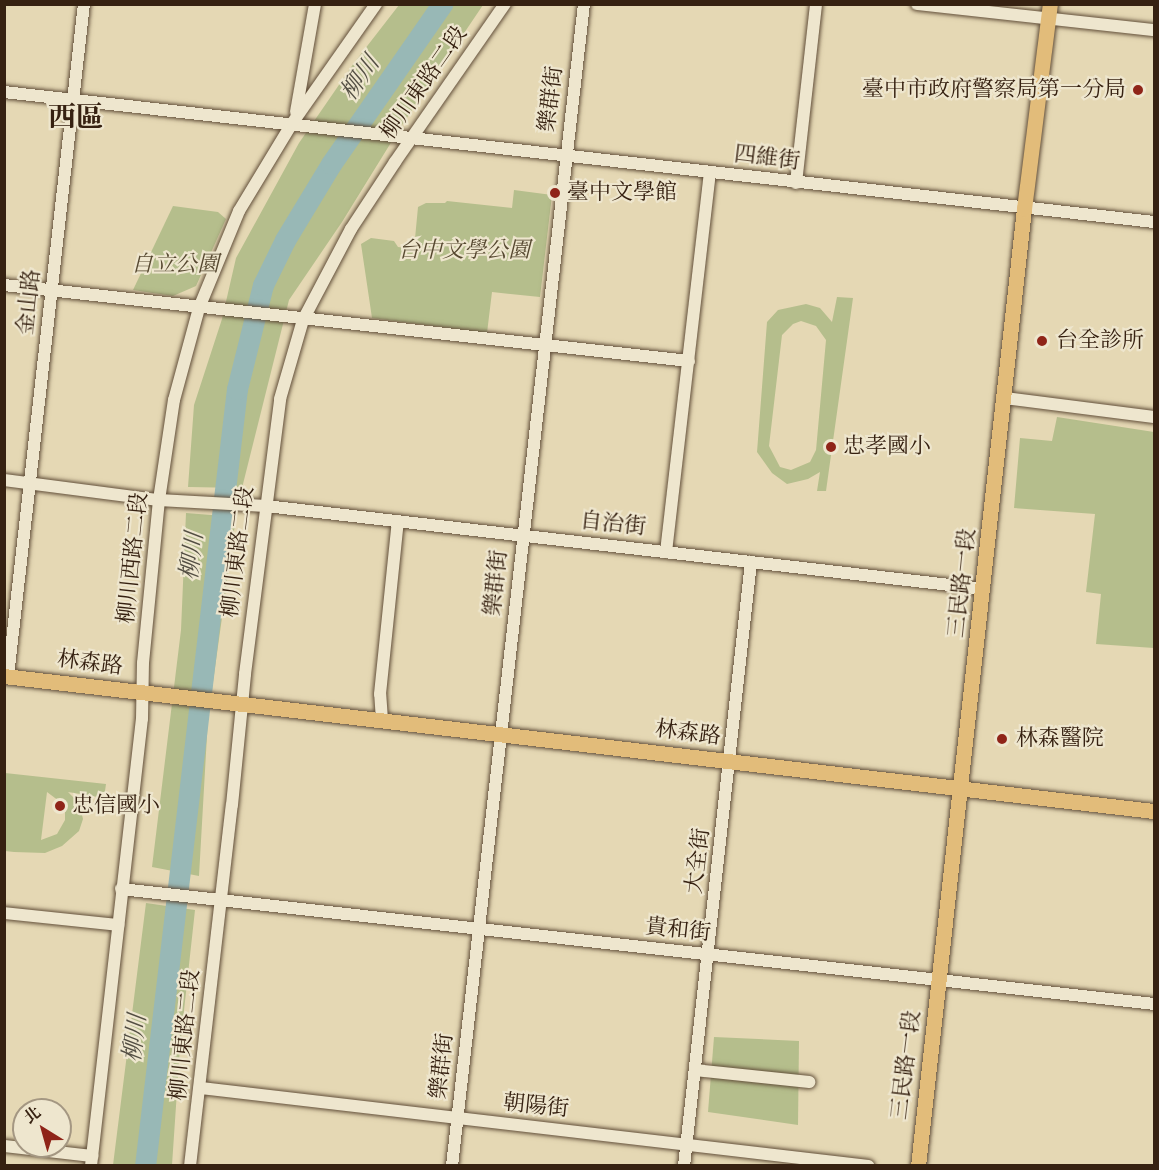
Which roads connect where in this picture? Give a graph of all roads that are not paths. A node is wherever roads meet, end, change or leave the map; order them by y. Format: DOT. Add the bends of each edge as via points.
graph roads {
  1 [pos="84,4"];
  2 [pos="315,4"];
  3 [pos="376,4"];
  4 [pos="505,4"];
  5 [pos="584,4"];
  6 [pos="816,4"];
  7 [pos="917,4"];
  8 [pos="1049,12"];
  9 [pos="1155,30"];
  10 [pos="4,92"];
  11 [pos="73,100"];
  12 [pos="291,124"];
  13 [pos="410,139"];
  14 [pos="565,156"];
  15 [pos="710,173"];
  16 [pos="796,183"];
  17 [pos="1024,209"];
  18 [pos="1155,222"];
  19 [pos="4,285"];
  20 [pos="51,290"];
  21 [pos="199,308"];
  22 [pos="303,320"];
  23 [pos="544,346"];
  24 [pos="689,362"];
  25 [pos="1005,398"];
  26 [pos="1155,417"];
  27 [pos="4,480"];
  28 [pos="30,482"];
  29 [pos="159,500"];
  30 [pos="266,506"];
  31 [pos="398,521"];
  32 [pos="523,536"];
  33 [pos="666,552"];
  34 [pos="751,562"];
  35 [pos="984,589"];
  36 [pos="6,676"];
  37 [pos="143,693"];
  38 [pos="242,703"];
  39 [pos="382,720"];
  40 [pos="501,733"];
  41 [pos="731,761"];
  42 [pos="961,790"];
  43 [pos="1155,811"];
  44 [pos="122,889"];
  45 [pos="220,900"];
  46 [pos="4,913"];
  47 [pos="118,925"];
  48 [pos="478,929"];
  49 [pos="708,955"];
  50 [pos="939,981"];
  51 [pos="1155,1004"];
  52 [pos="695,1070"];
  53 [pos="809,1082"];
  54 [pos="201,1089"];
  55 [pos="457,1118"];
  56 [pos="687,1144"];
  57 [pos="4,1146"];
  58 [pos="91,1161"];
  59 [pos="190,1166"];
  60 [pos="452,1166"];
  61 [pos="684,1166"];
  62 [pos="868,1166"];
  63 [pos="918,1166"];
  1 -- 11 [label="street, 金山路"];
  2 -- 12 [label="street" via="299,103"];
  3 -- 12 [label="street, 柳川西路二段"];
  4 -- 13 [label="street, 柳川東路二段"];
  5 -- 14 [label="street, 樂群街"];
  6 -- 16 [label="street"];
  7 -- 8 [label="street"];
  8 -- 9 [label="street"];
  8 -- 17 [label="main road, 三民路一段"];
  10 -- 11 [label="street"];
  11 -- 12 [label="street"];
  11 -- 20 [label="street, 金山路"];
  12 -- 13 [label="street, 四維街"];
  12 -- 21 [label="street, 柳川西路二段" via="239,211"];
  13 -- 14 [label="street, 四維街"];
  13 -- 22 [label="street, 柳川東路二段" via="351,229"];
  14 -- 15 [label="street, 四維街"];
  14 -- 23 [label="street, 樂群街"];
  15 -- 16 [label="street, 四維街"];
  15 -- 24 [label="street"];
  16 -- 17 [label="street, 四維街"];
  17 -- 18 [label="street, 四維街"];
  17 -- 25 [label="main road, 三民路一段"];
  19 -- 20 [label="street"];
  20 -- 21 [label="street"];
  20 -- 28 [label="street, 金山路"];
  21 -- 22 [label="street"];
  21 -- 29 [label="street, 柳川西路二段" via="174,400"];
  22 -- 23 [label="street"];
  22 -- 30 [label="street, 柳川東路二段" via="280,399"];
  23 -- 24 [label="street"];
  23 -- 32 [label="street, 樂群街"];
  24 -- 33 [label="street"];
  25 -- 26 [label="street"];
  25 -- 35 [label="main road, 三民路一段"];
  27 -- 28 [label="street"];
  28 -- 29 [label="street"];
  28 -- 36 [label="street, 金山路"];
  29 -- 30 [label="street, 自治街"];
  29 -- 37 [label="street, 柳川西路二段"];
  30 -- 31 [label="street, 自治街"];
  30 -- 38 [label="street, 柳川東路二段"];
  31 -- 32 [label="street, 自治街"];
  31 -- 39 [label="street" via="380,694"];
  32 -- 33 [label="street, 自治街"];
  32 -- 40 [label="street, 樂群街"];
  33 -- 34 [label="street, 自治街"];
  34 -- 35 [label="street, 自治街"];
  34 -- 41 [label="street, 大全街"];
  35 -- 42 [label="main road, 三民路一段"];
  36 -- 37 [label="main road, 林森路"];
  37 -- 38 [label="main road, 林森路"];
  37 -- 44 [label="street, 柳川西路二段"];
  38 -- 39 [label="main road, 林森路"];
  38 -- 45 [label="street, 柳川東路二段"];
  39 -- 40 [label="main road, 林森路"];
  40 -- 41 [label="main road, 林森路"];
  40 -- 48 [label="street, 樂群街"];
  41 -- 42 [label="main road, 林森路"];
  41 -- 49 [label="street, 大全街"];
  42 -- 43 [label="main road, 林森路"];
  42 -- 50 [label="main road, 三民路一段"];
  44 -- 45 [label="street, 貴和街"];
  44 -- 47 [label="street, 柳川西路二段"];
  45 -- 48 [label="street, 貴和街"];
  45 -- 54 [label="street, 柳川東路二段"];
  46 -- 47 [label="street"];
  47 -- 58 [label="street, 柳川西路二段"];
  48 -- 49 [label="street, 貴和街"];
  48 -- 55 [label="street, 樂群街"];
  49 -- 50 [label="street, 貴和街"];
  49 -- 52 [label="street, 大全街"];
  50 -- 51 [label="street, 貴和街"];
  50 -- 63 [label="main road, 三民路一段"];
  52 -- 53 [label="street"];
  52 -- 56 [label="street, 大全街"];
  54 -- 55 [label="street, 朝陽街"];
  54 -- 59 [label="street, 柳川東路二段"];
  55 -- 56 [label="street, 朝陽街"];
  55 -- 60 [label="street, 樂群街"];
  56 -- 61 [label="street, 大全街"];
  56 -- 62 [label="street, 朝陽街"];
  57 -- 58 [label="street"];
}
